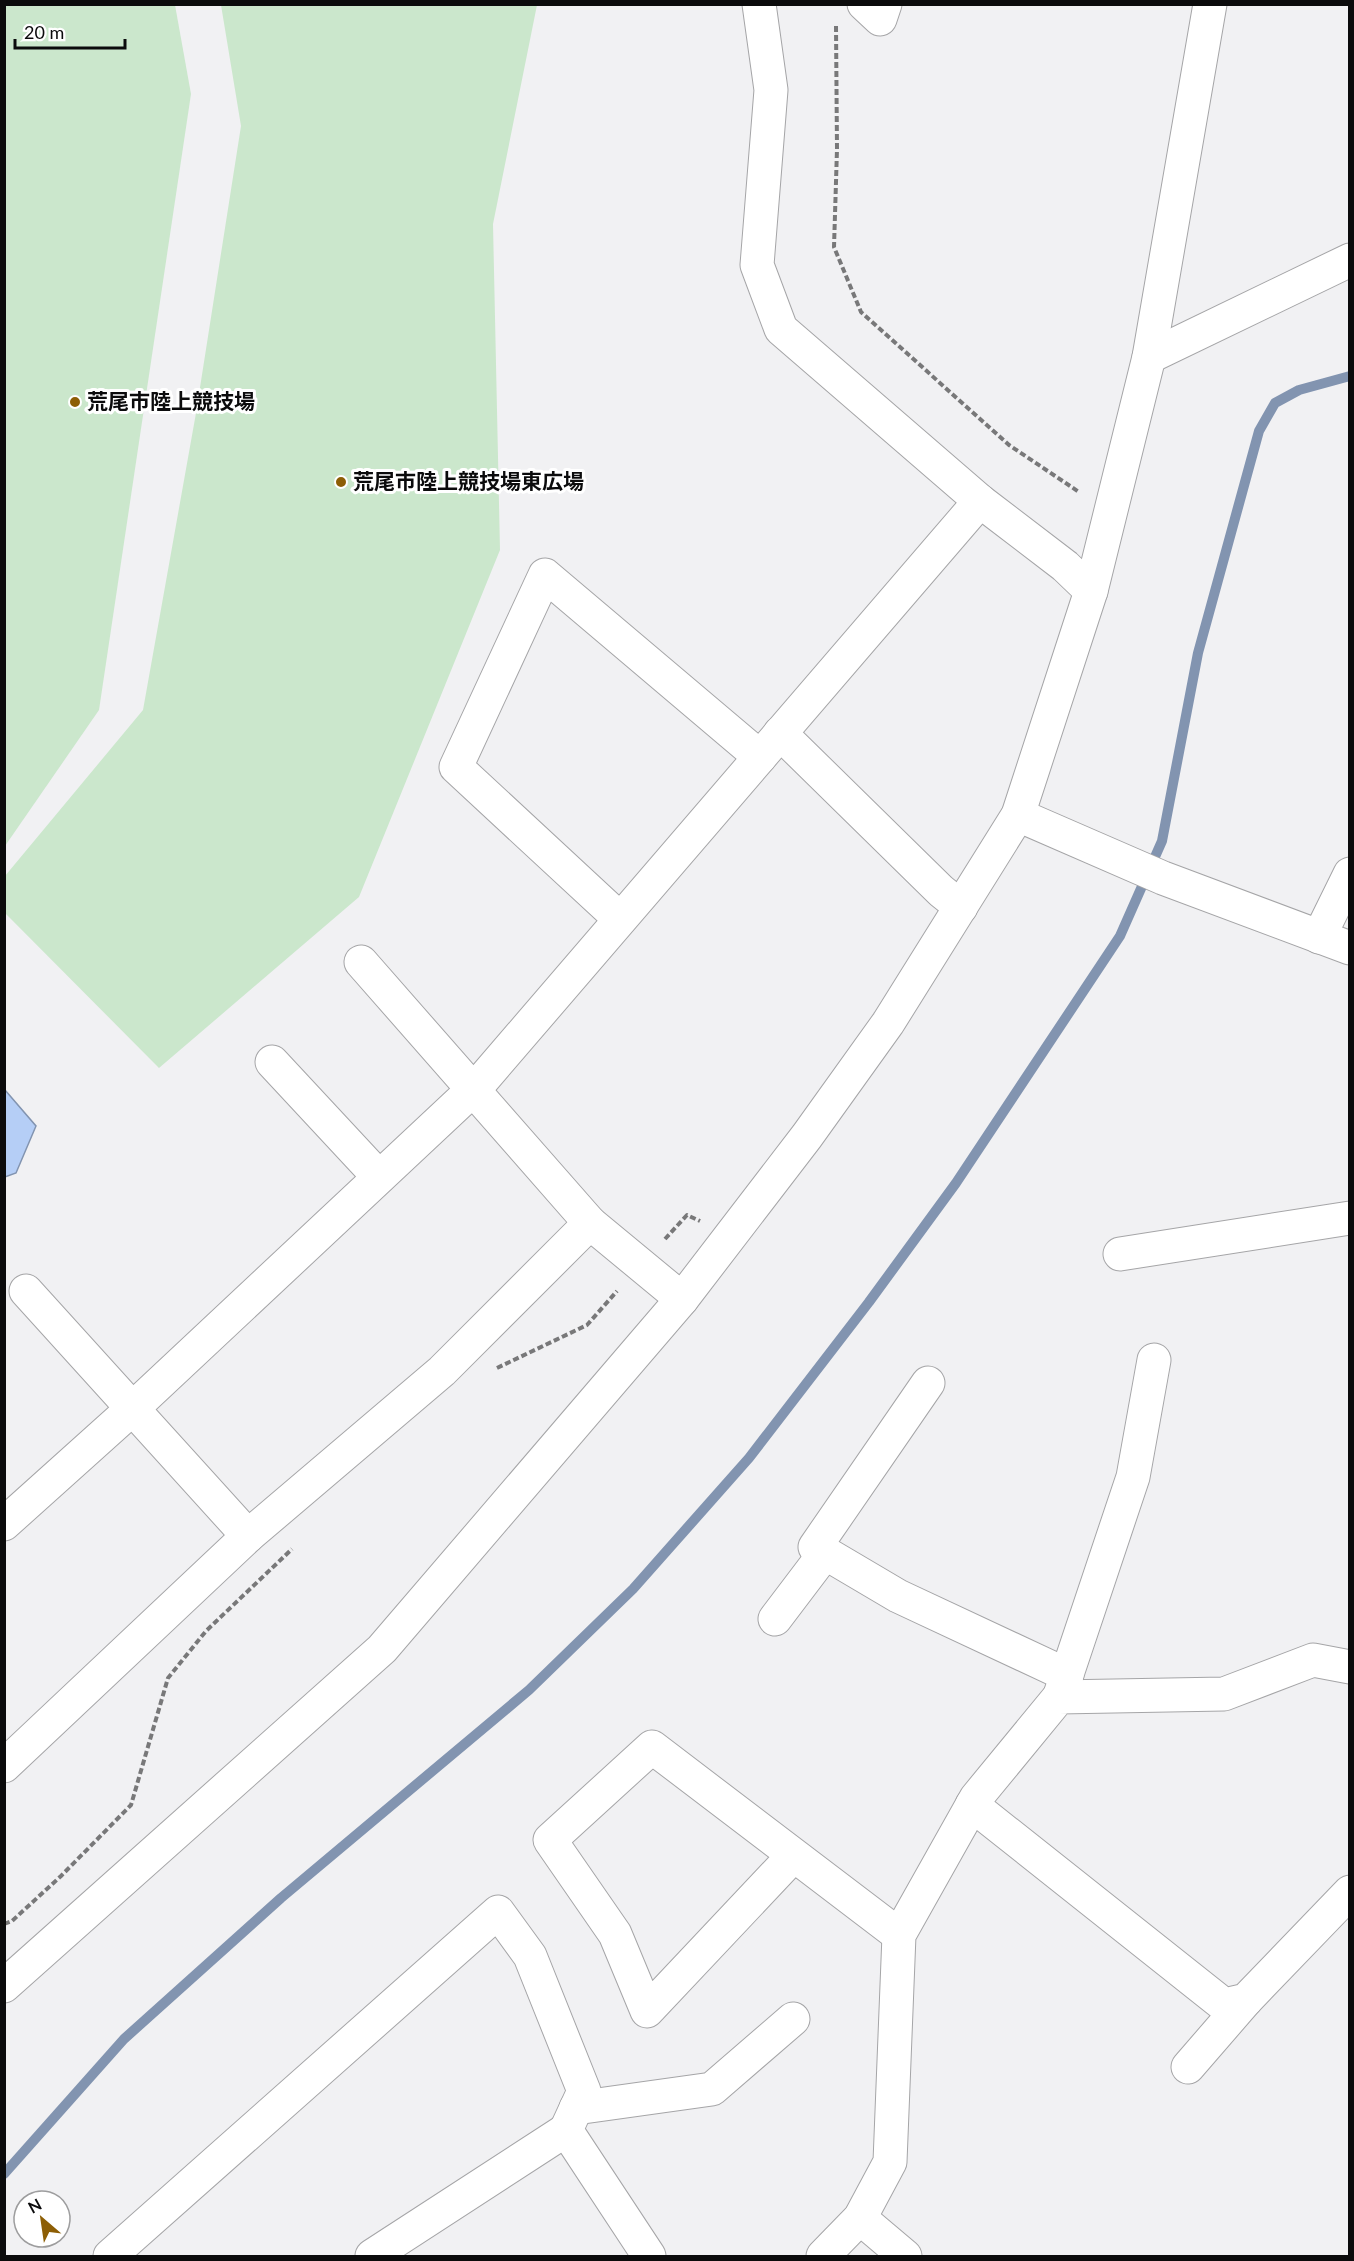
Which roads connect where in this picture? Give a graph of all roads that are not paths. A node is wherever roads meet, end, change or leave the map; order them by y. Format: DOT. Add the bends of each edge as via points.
graph roads {
  1 [pos="759,4"];
  2 [pos="885,4"];
  3 [pos="1210,4"];
  4 [pos="850,10"];
  5 [pos="1350,260"];
  6 [pos="1149,357"];
  7 [pos="980,501"];
  8 [pos="1090,591"];
  9 [pos="770,745"];
  10 [pos="1018,815"];
  11 [pos="1350,874"];
  12 [pos="961,907"];
  13 [pos="620,919"];
  14 [pos="1319,936"];
  15 [pos="1350,948"];
  16 [pos="361,962"];
  17 [pos="272,1062"];
  18 [pos="473,1089"];
  19 [pos="379,1177"];
  20 [pos="1350,1218"];
  21 [pos="590,1223"];
  22 [pos="1120,1254"];
  23 [pos="26,1291"];
  24 [pos="682,1299"];
  25 [pos="1154,1360"];
  26 [pos="928,1383"];
  27 [pos="132,1409"];
  28 [pos="4,1524"];
  29 [pos="248,1536"];
  30 [pos="825,1553"];
  31 [pos="775,1620"];
  32 [pos="1350,1667"];
  33 [pos="1063,1686"];
  34 [pos="4,1766"];
  35 [pos="972,1805"];
  36 [pos="794,1855"];
  37 [pos="1350,1892"];
  38 [pos="899,1935"];
  39 [pos="4,1986"];
  40 [pos="1245,2001"];
  41 [pos="793,2019"];
  42 [pos="1188,2067"];
  43 [pos="571,2119"];
  44 [pos="860,2218"];
  45 [pos="110,2256"];
  46 [pos="372,2256"];
  47 [pos="649,2256"];
  48 [pos="824,2256"];
  49 [pos="905,2256"];
  1 -- 7 [label="street" via="771,90 757,265 781,329"];
  2 -- 4 [label="street" via="880,19"];
  3 -- 6 [label="street"];
  5 -- 6 [label="street"];
  6 -- 8 [label="street"];
  7 -- 8 [label="street" via="1065,566"];
  7 -- 9 [label="street"];
  8 -- 10 [label="street"];
  9 -- 12 [label="street"];
  9 -- 13 [label="street"];
  9 -- 13 [label="street" via="544,575 456,768"];
  10 -- 12 [label="street"];
  10 -- 14 [label="street" via="1163,878"];
  11 -- 14 [label="street"];
  12 -- 24 [label="street" via="888,1023"];
  13 -- 18 [label="street"];
  14 -- 15 [label="street"];
  16 -- 18 [label="street"];
  17 -- 19 [label="street"];
  18 -- 19 [label="street"];
  18 -- 21 [label="street"];
  19 -- 27 [label="street"];
  20 -- 22 [label="street"];
  21 -- 24 [label="street"];
  21 -- 29 [label="street" via="442,1371"];
  23 -- 27 [label="street"];
  24 -- 39 [label="street" via="382,1649"];
  25 -- 33 [label="street" via="1133,1477"];
  26 -- 30 [label="street" via="815,1547"];
  27 -- 28 [label="street"];
  27 -- 29 [label="street"];
  29 -- 34 [label="street"];
  30 -- 31 [label="street"];
  30 -- 33 [label="street"];
  32 -- 33 [label="street" via="1313,1660 1224,1694"];
  33 -- 35 [label="street"];
  35 -- 38 [label="street"];
  35 -- 40 [label="street" via="1224,2005"];
  36 -- 36 [label="street" via="652,1747 550,1840 615,1934 647,2011"];
  36 -- 38 [label="street"];
  37 -- 40 [label="street"];
  38 -- 44 [label="street" via="890,2162"];
  40 -- 42 [label="street"];
  41 -- 43 [label="street" via="712,2089"];
  43 -- 45 [label="street" via="584,2091 530,1956 498,1912"];
  43 -- 46 [label="street"];
  43 -- 47 [label="street"];
  44 -- 48 [label="street"];
  44 -- 49 [label="street"];
}
